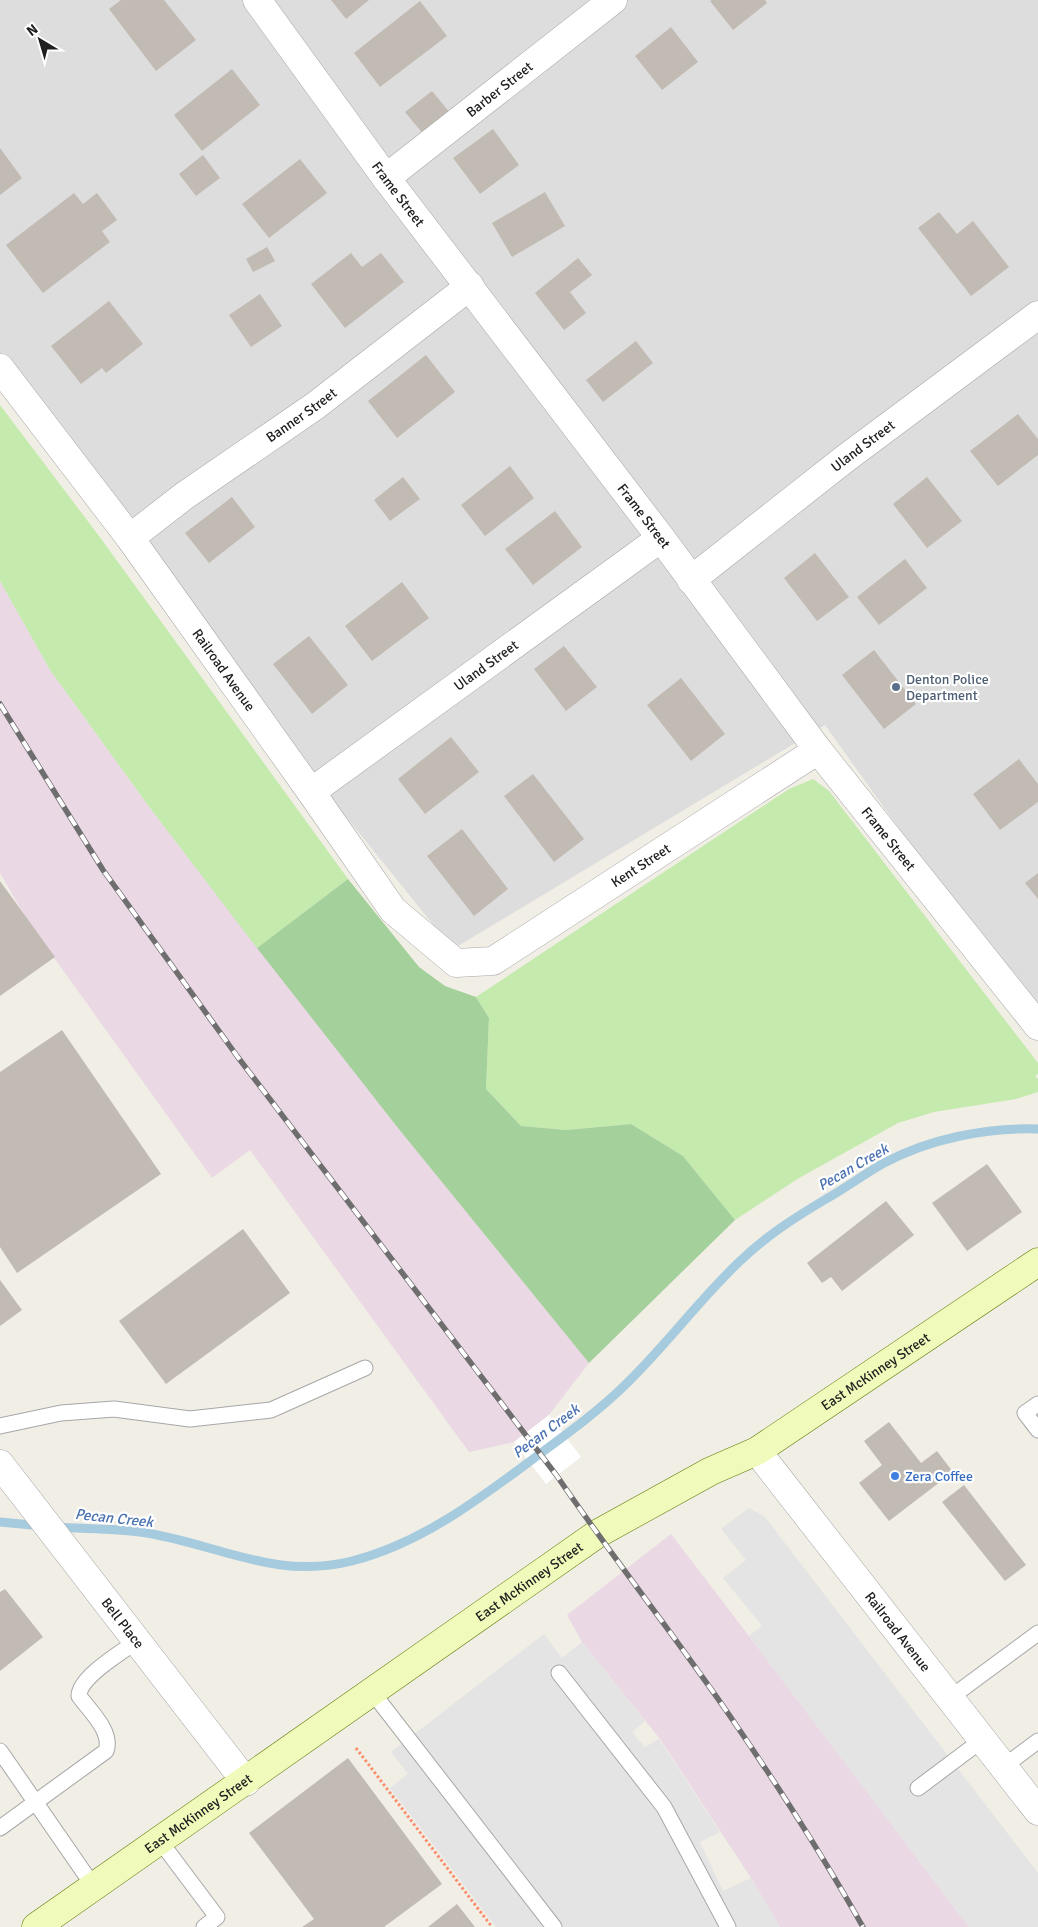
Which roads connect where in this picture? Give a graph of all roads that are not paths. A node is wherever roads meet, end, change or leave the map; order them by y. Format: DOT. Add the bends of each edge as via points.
graph roads {
  1 [pos="256,0"];
  2 [pos="613,0"];
  3 [pos="386,178"];
  4 [pos="470,286"];
  5 [pos="1038,315"];
  6 [pos="0,368"];
  7 [pos="130,538"];
  8 [pos="661,538"];
  9 [pos="691,580"];
  10 [pos="818,750"];
  11 [pos="311,792"];
  12 [pos="456,963"];
  13 [pos="1038,1026"];
  14 [pos="1038,1262"];
  15 [pos="365,1368"];
  16 [pos="1038,1404"];
  17 [pos="0,1426"];
  18 [pos="1038,1430"];
  19 [pos="757,1451"];
  20 [pos="0,1464"];
  21 [pos="1038,1633"];
  22 [pos="137,1641"];
  23 [pos="559,1673"];
  24 [pos="373,1693"];
  25 [pos="950,1698"];
  26 [pos="982,1740"];
  27 [pos="1038,1741"];
  28 [pos="0,1751"];
  29 [pos="1003,1767"];
  30 [pos="246,1782"];
  31 [pos="918,1788"];
  32 [pos="36,1801"];
  33 [pos="1038,1812"];
  34 [pos="0,1828"];
  35 [pos="160,1841"];
  36 [pos="94,1887"];
  37 [pos="36,1927"];
  38 [pos="204,1927"];
  39 [pos="554,1927"];
  40 [pos="728,1927"];
  1 -- 3 [label="street, Frame Street"];
  2 -- 3 [label="street, Barber Street"];
  3 -- 4 [label="street, Frame Street"];
  4 -- 7 [label="street, Banner Street" via="315,406 184,496"];
  4 -- 8 [label="street, Frame Street"];
  5 -- 9 [label="street, Uland Street" via="846,458"];
  6 -- 7 [label="street, Railroad Avenue"];
  7 -- 11 [label="street, Railroad Avenue"];
  8 -- 9 [label="street, Frame Street"];
  8 -- 11 [label="street, Uland Street"];
  9 -- 10 [label="street, Frame Street"];
  10 -- 12 [label="street, Kent Street" via="493,961"];
  10 -- 13 [label="street, Frame Street"];
  11 -- 12 [label="street, Railroad Avenue" via="393,910"];
  14 -- 19 [label="main road, East McKinney Street"];
  15 -- 17 [label="lane" via="271,1410 190,1419 114,1409 61,1413"];
  16 -- 18 [label="lane" via="1025,1413"];
  19 -- 24 [label="main road, East McKinney Street" via="711,1470 597,1534"];
  19 -- 25 [label="street, Railroad Avenue"];
  20 -- 22 [label="street, Bell Place"];
  21 -- 25 [label="lane"];
  22 -- 30 [label="street, Bell Place"];
  22 -- 32 [label="lane" via="85,1680 79,1689 79,1696 105,1731 109,1743 106,1751"];
  23 -- 40 [label="lane" via="664,1807"];
  24 -- 30 [label="main road, East McKinney Street"];
  24 -- 39 [label="lane"];
  25 -- 26 [label="street, Railroad Avenue"];
  26 -- 29 [label="street, Railroad Avenue"];
  26 -- 31 [label="lane"];
  27 -- 29 [label="lane"];
  28 -- 32 [label="lane"];
  29 -- 33 [label="street, Railroad Avenue"];
  30 -- 35 [label="main road, East McKinney Street"];
  32 -- 34 [label="lane"];
  32 -- 36 [label="lane"];
  35 -- 36 [label="main road, East McKinney Street"];
  35 -- 38 [label="lane" via="217,1917"];
  36 -- 37 [label="main road, East McKinney Street"];
}
